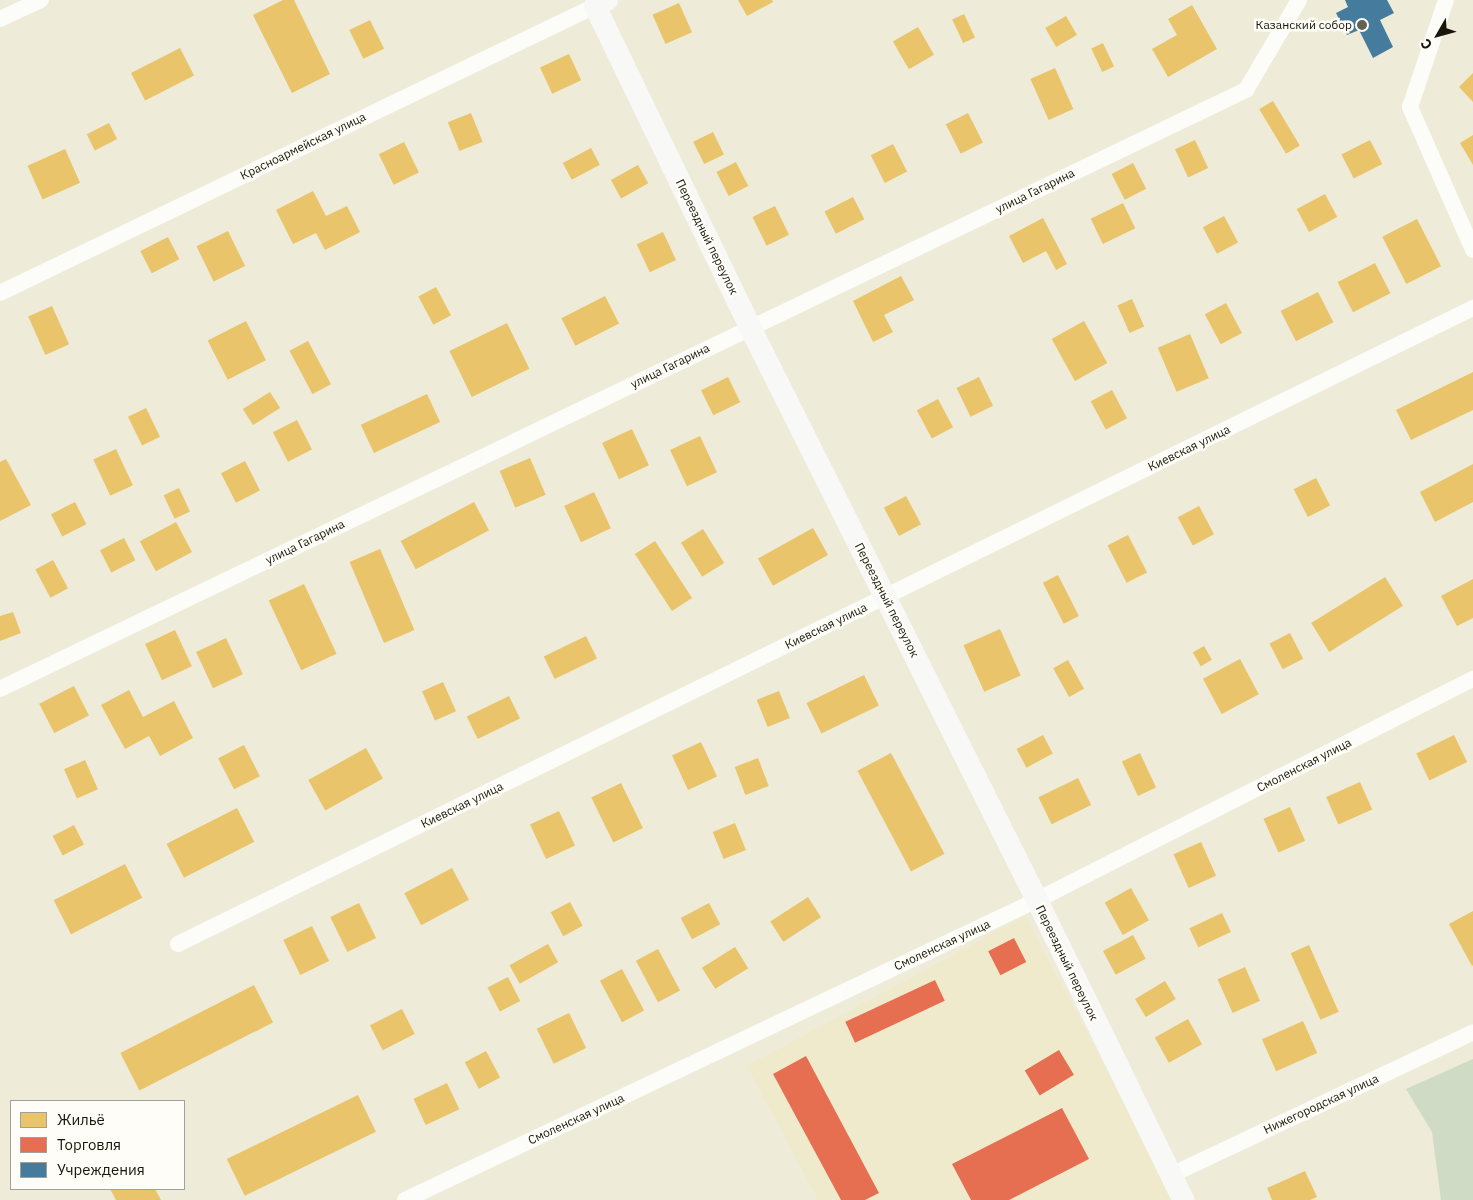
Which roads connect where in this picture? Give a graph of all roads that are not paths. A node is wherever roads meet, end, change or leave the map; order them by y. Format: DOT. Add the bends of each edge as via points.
graph roads {
  1 [pos="40,0"];
  2 [pos="1299,0"];
  3 [pos="1446,0"];
  4 [pos="598,2"];
  5 [pos="0,20"];
  6 [pos="1473,250"];
  7 [pos="0,292"];
  8 [pos="1473,308"];
  9 [pos="750,327"];
  10 [pos="886,597"];
  11 [pos="1473,679"];
  12 [pos="0,689"];
  13 [pos="1037,900"];
  14 [pos="178,944"];
  15 [pos="1473,1032"];
  16 [pos="1169,1176"];
  17 [pos="405,1200"];
  18 [pos="1183,1200"];
  1 -- 5 [label="street"];
  2 -- 9 [label="street, улица Гагарина" via="1246,90"];
  3 -- 6 [label="street" via="1410,107"];
  4 -- 7 [label="street, Красноармейская улица"];
  4 -- 9 [label="street, Переездный переулок"];
  8 -- 10 [label="street, Киевская улица"];
  9 -- 10 [label="street, Переездный переулок"];
  9 -- 12 [label="street, улица Гагарина"];
  10 -- 13 [label="street, Переездный переулок"];
  10 -- 14 [label="street, Киевская улица"];
  11 -- 13 [label="street, Смоленская улица"];
  13 -- 16 [label="street, Переездный переулок"];
  13 -- 17 [label="street, Смоленская улица"];
  15 -- 16 [label="street, Нижегородская улица"];
  16 -- 18 [label="street, Переездный переулок"];
}
